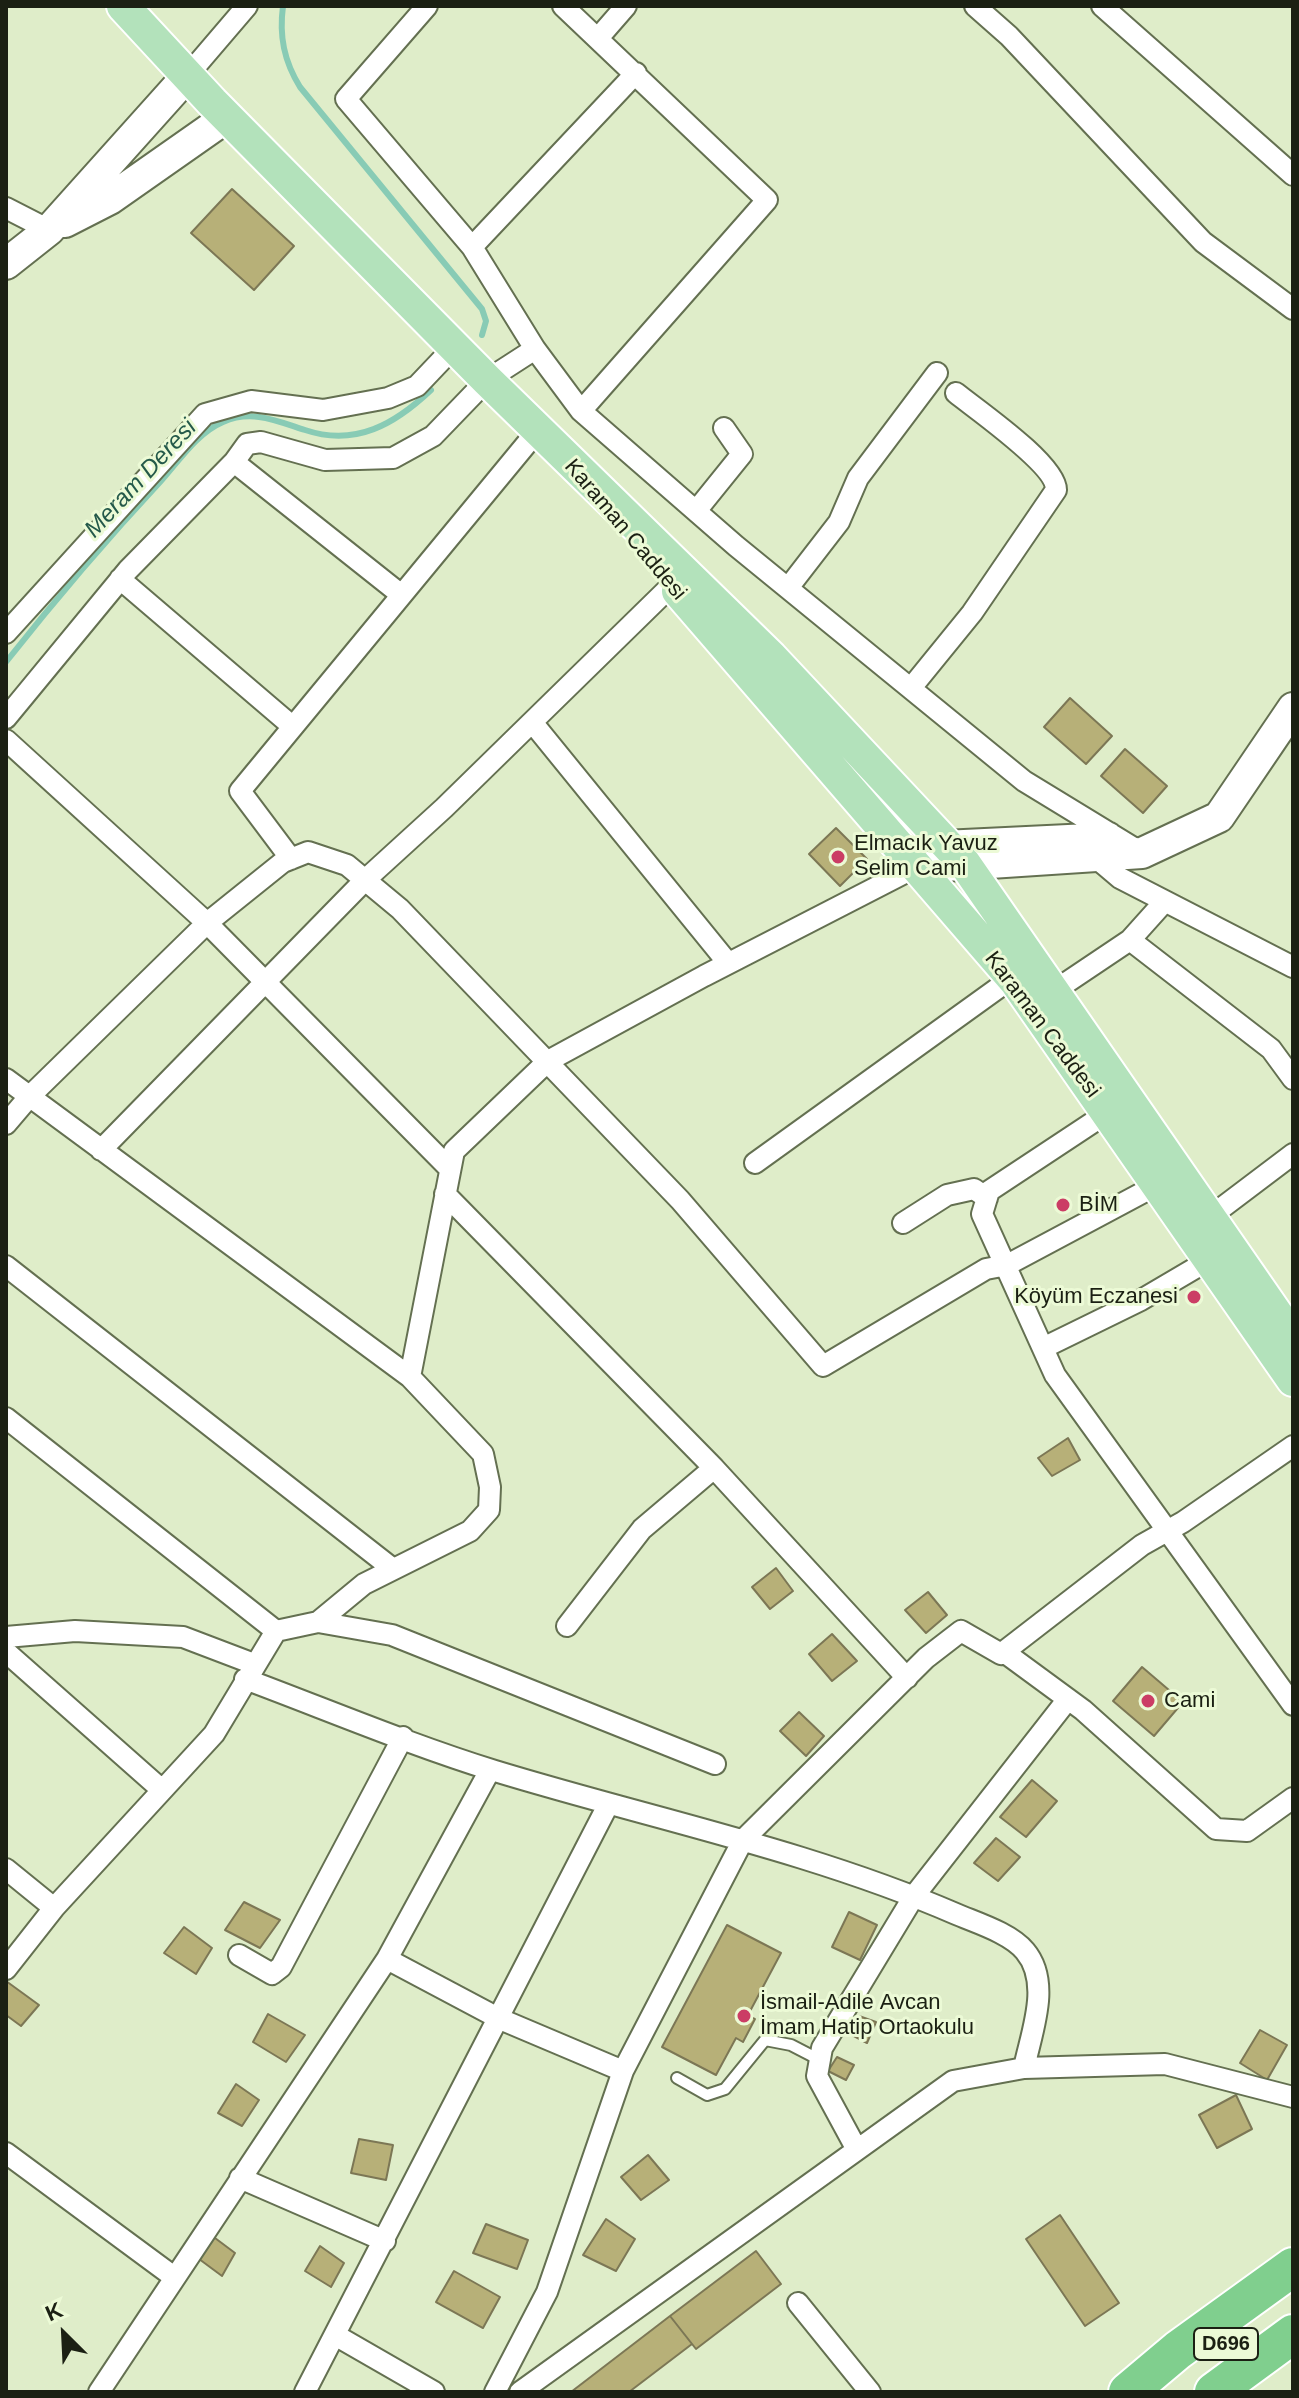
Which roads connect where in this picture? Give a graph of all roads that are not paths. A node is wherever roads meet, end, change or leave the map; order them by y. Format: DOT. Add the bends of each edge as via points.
graph roads {
  1 [pos="123,6"];
  2 [pos="247,6"];
  3 [pos="427,6"];
  4 [pos="563,6"];
  5 [pos="626,6"];
  6 [pos="975,6"];
  7 [pos="1102,6"];
  8 [pos="599,37"];
  9 [pos="636,73"];
  10 [pos="188,75"];
  11 [pos="227,117"];
  12 [pos="1293,175"];
  13 [pos="6,208"];
  14 [pos="49,230"];
  15 [pos="472,247"];
  16 [pos="6,264"];
  17 [pos="1293,309"];
  18 [pos="455,346"];
  19 [pos="535,349"];
  20 [pos="937,373"];
  21 [pos="487,380"];
  22 [pos="956,393"];
  23 [pos="581,411"];
  24 [pos="724,428"];
  25 [pos="542,433"];
  26 [pos="234,462"];
  27 [pos="696,511"];
  28 [pos="120,579"];
  29 [pos="672,585"];
  30 [pos="788,588"];
  31 [pos="399,593"];
  32 [pos="8,627"];
  33 [pos="911,688"];
  34 [pos="1293,708"];
  35 [pos="6,718"];
  36 [pos="532,722"];
  37 [pos="292,726"];
  38 [pos="6,740"];
  39 [pos="943,841"];
  40 [pos="1102,844"];
  41 [pos="291,859"];
  42 [pos="965,864"];
  43 [pos="914,868"];
  44 [pos="365,880"];
  45 [pos="1165,901"];
  46 [pos="207,923"];
  47 [pos="1130,940"];
  48 [pos="728,963"];
  49 [pos="1293,967"];
  50 [pos="1012,978"];
  51 [pos="266,982"];
  52 [pos="1054,991"];
  53 [pos="548,1061"];
  54 [pos="6,1079"];
  55 [pos="1293,1079"];
  56 [pos="29,1097"];
  57 [pos="1107,1113"];
  58 [pos="6,1124"];
  59 [pos="101,1150"];
  60 [pos="1293,1154"];
  61 [pos="755,1163"];
  62 [pos="450,1169"];
  63 [pos="1157,1185"];
  64 [pos="445,1194"];
  65 [pos="987,1198"];
  66 [pos="1211,1216"];
  67 [pos="903,1223"];
  68 [pos="1209,1260"];
  69 [pos="1007,1265"];
  70 [pos="6,1266"];
  71 [pos="1293,1338"];
  72 [pos="1043,1348"];
  73 [pos="410,1377"];
  74 [pos="1293,1380"];
  75 [pos="6,1418"];
  76 [pos="1293,1446"];
  77 [pos="714,1468"];
  78 [pos="1168,1530"];
  79 [pos="393,1569"];
  80 [pos="318,1622"];
  81 [pos="567,1626"];
  82 [pos="276,1631"];
  83 [pos="6,1637"];
  84 [pos="6,1652"];
  85 [pos="1004,1652"];
  86 [pos="250,1672"];
  87 [pos="907,1678"];
  88 [pos="1068,1699"];
  89 [pos="1293,1705"];
  90 [pos="403,1737"];
  91 [pos="715,1764"];
  92 [pos="490,1770"];
  93 [pos="162,1790"];
  94 [pos="1293,1798"];
  95 [pos="608,1805"];
  96 [pos="743,1840"];
  97 [pos="6,1869"];
  98 [pos="914,1896"];
  99 [pos="54,1908"];
  100 [pos="239,1955"];
  101 [pos="387,1959"];
  102 [pos="6,1969"];
  103 [pos="500,2019"];
  104 [pos="820,2060"];
  105 [pos="1024,2068"];
  106 [pos="623,2071"];
  107 [pos="677,2078"];
  108 [pos="1293,2097"];
  109 [pos="856,2148"];
  110 [pos="6,2153"];
  111 [pos="240,2178"];
  112 [pos="385,2241"];
  113 [pos="1293,2267"];
  114 [pos="174,2277"];
  115 [pos="1293,2295"];
  116 [pos="798,2303"];
  117 [pos="1293,2334"];
  118 [pos="335,2335"];
  119 [pos="1293,2362"];
  120 [pos="99,2392"];
  121 [pos="305,2392"];
  122 [pos="434,2392"];
  123 [pos="495,2392"];
  124 [pos="520,2392"];
  125 [pos="870,2392"];
  126 [pos="1128,2392"];
  127 [pos="1158,2392"];
  128 [pos="1214,2392"];
  129 [pos="1252,2392"];
  1 -- 10 [label="main road, Karaman Caddesi"];
  2 -- 10 [label="street"];
  3 -- 15 [label="street" via="346,99"];
  4 -- 8 [label="street"];
  5 -- 8 [label="street"];
  6 -- 17 [label="street" via="1203,242"];
  7 -- 12 [label="street"];
  8 -- 9 [label="street"];
  9 -- 15 [label="street"];
  9 -- 23 [label="street" via="767,200"];
  10 -- 11 [label="main road, Karaman Caddesi"];
  10 -- 14 [label="street"];
  11 -- 14 [label="street" via="110,199"];
  11 -- 18 [label="main road, Karaman Caddesi"];
  13 -- 14 [label="street"];
  14 -- 16 [label="street"];
  15 -- 19 [label="street"];
  18 -- 21 [label="main road, Karaman Caddesi"];
  18 -- 32 [label="street" via="417,386 388,398 323,410 251,401 205,414"];
  19 -- 21 [label="street"];
  19 -- 23 [label="street"];
  20 -- 30 [label="street" via="858,478 839,522"];
  21 -- 25 [label="main road, Karaman Caddesi"];
  21 -- 26 [label="street" via="433,436 393,458 325,460 261,442 247,444"];
  22 -- 33 [label="street" via="1011,436 1057,485 1053,499 972,613"];
  23 -- 27 [label="street"];
  24 -- 27 [label="street" via="742,454"];
  25 -- 29 [label="main road, Karaman Caddesi"];
  25 -- 31 [label="street"];
  25 -- 39 [label="main road, Karaman Caddesi" via="771,657"];
  26 -- 28 [label="street"];
  26 -- 31 [label="street"];
  27 -- 30 [label="street"];
  28 -- 35 [label="street"];
  28 -- 37 [label="street"];
  29 -- 36 [label="street"];
  29 -- 43 [label="main road, Karaman Caddesi"];
  30 -- 33 [label="street"];
  31 -- 37 [label="street"];
  33 -- 40 [label="street"];
  34 -- 40 [label="street" via="1219,817 1142,853"];
  36 -- 44 [label="street"];
  36 -- 48 [label="street"];
  37 -- 41 [label="street" via="240,791"];
  38 -- 46 [label="street"];
  39 -- 40 [label="street"];
  39 -- 42 [label="main road, Karaman Caddesi"];
  40 -- 42 [label="street"];
  40 -- 45 [label="street" via="1120,878"];
  41 -- 44 [label="street" via="308,852 347,865"];
  41 -- 46 [label="street"];
  42 -- 43 [label="street"];
  42 -- 52 [label="main road, Karaman Caddesi"];
  43 -- 48 [label="street"];
  43 -- 50 [label="main road, Karaman Caddesi"];
  44 -- 51 [label="street"];
  44 -- 53 [label="street"];
  45 -- 47 [label="street"];
  45 -- 49 [label="street"];
  46 -- 51 [label="street"];
  46 -- 56 [label="street"];
  47 -- 52 [label="street"];
  47 -- 55 [label="street" via="1271,1049"];
  48 -- 53 [label="street"];
  50 -- 57 [label="main road, Karaman Caddesi"];
  50 -- 61 [label="street"];
  51 -- 59 [label="street"];
  51 -- 62 [label="street"];
  52 -- 66 [label="main road, Karaman Caddesi"];
  53 -- 62 [label="street" via="454,1151"];
  53 -- 69 [label="street" via="680,1200 823,1366 986,1269"];
  54 -- 56 [label="street"];
  56 -- 58 [label="street"];
  56 -- 59 [label="street"];
  57 -- 63 [label="main road, Karaman Caddesi"];
  57 -- 65 [label="street" via="989,1191"];
  59 -- 73 [label="street"];
  60 -- 66 [label="street"];
  62 -- 64 [label="street"];
  63 -- 68 [label="main road, Karaman Caddesi"];
  63 -- 69 [label="street"];
  64 -- 73 [label="street"];
  64 -- 77 [label="street"];
  65 -- 67 [label="street" via="974,1189 958,1191"];
  65 -- 69 [label="street" via="982,1214"];
  66 -- 71 [label="main road, Karaman Caddesi"];
  68 -- 72 [label="street"];
  68 -- 74 [label="main road, Karaman Caddesi"];
  69 -- 72 [label="street"];
  70 -- 79 [label="street"];
  72 -- 78 [label="street" via="1055,1375"];
  73 -- 79 [label="street" via="483,1454 489,1510 470,1531"];
  75 -- 82 [label="street"];
  76 -- 78 [label="street"];
  77 -- 81 [label="street" via="642,1529"];
  77 -- 87 [label="street"];
  78 -- 85 [label="street"];
  78 -- 89 [label="street"];
  79 -- 80 [label="street" via="364,1584"];
  80 -- 82 [label="street"];
  80 -- 91 [label="street" via="392,1635"];
  82 -- 86 [label="street"];
  83 -- 86 [label="street" via="75,1631 183,1637"];
  84 -- 93 [label="street"];
  85 -- 87 [label="street" via="961,1631"];
  85 -- 88 [label="street"];
  86 -- 90 [label="street"];
  86 -- 93 [label="street" via="214,1734"];
  87 -- 96 [label="street"];
  88 -- 94 [label="street" via="1216,1829 1247,1831"];
  88 -- 98 [label="street"];
  90 -- 92 [label="street"];
  90 -- 100 [label="street" via="281,1967 272,1974"];
  92 -- 95 [label="street"];
  92 -- 101 [label="street"];
  93 -- 99 [label="street"];
  95 -- 96 [label="street"];
  95 -- 103 [label="street"];
  96 -- 98 [label="street"];
  96 -- 106 [label="street"];
  97 -- 99 [label="street"];
  98 -- 104 [label="street" via="860,1981"];
  98 -- 105 [label="street" via="993,1930 1025,1952 1040,1988"];
  99 -- 102 [label="street"];
  101 -- 103 [label="street"];
  101 -- 111 [label="street"];
  103 -- 106 [label="street"];
  103 -- 112 [label="street"];
  104 -- 107 [label="lane" via="791,2045 765,2040 725,2089 707,2095"];
  104 -- 109 [label="street" via="817,2076"];
  105 -- 108 [label="street" via="1165,2064"];
  105 -- 109 [label="street" via="953,2081"];
  106 -- 123 [label="street" via="547,2292"];
  109 -- 124 [label="street"];
  110 -- 114 [label="street"];
  111 -- 112 [label="street"];
  111 -- 114 [label="street"];
  112 -- 118 [label="street"];
  113 -- 126 [label="highway"];
  114 -- 120 [label="street"];
  115 -- 127 [label="highway, D696"];
  116 -- 125 [label="street"];
  117 -- 128 [label="highway, D696"];
  118 -- 121 [label="street"];
  118 -- 122 [label="street"];
  119 -- 129 [label="highway"];
}
